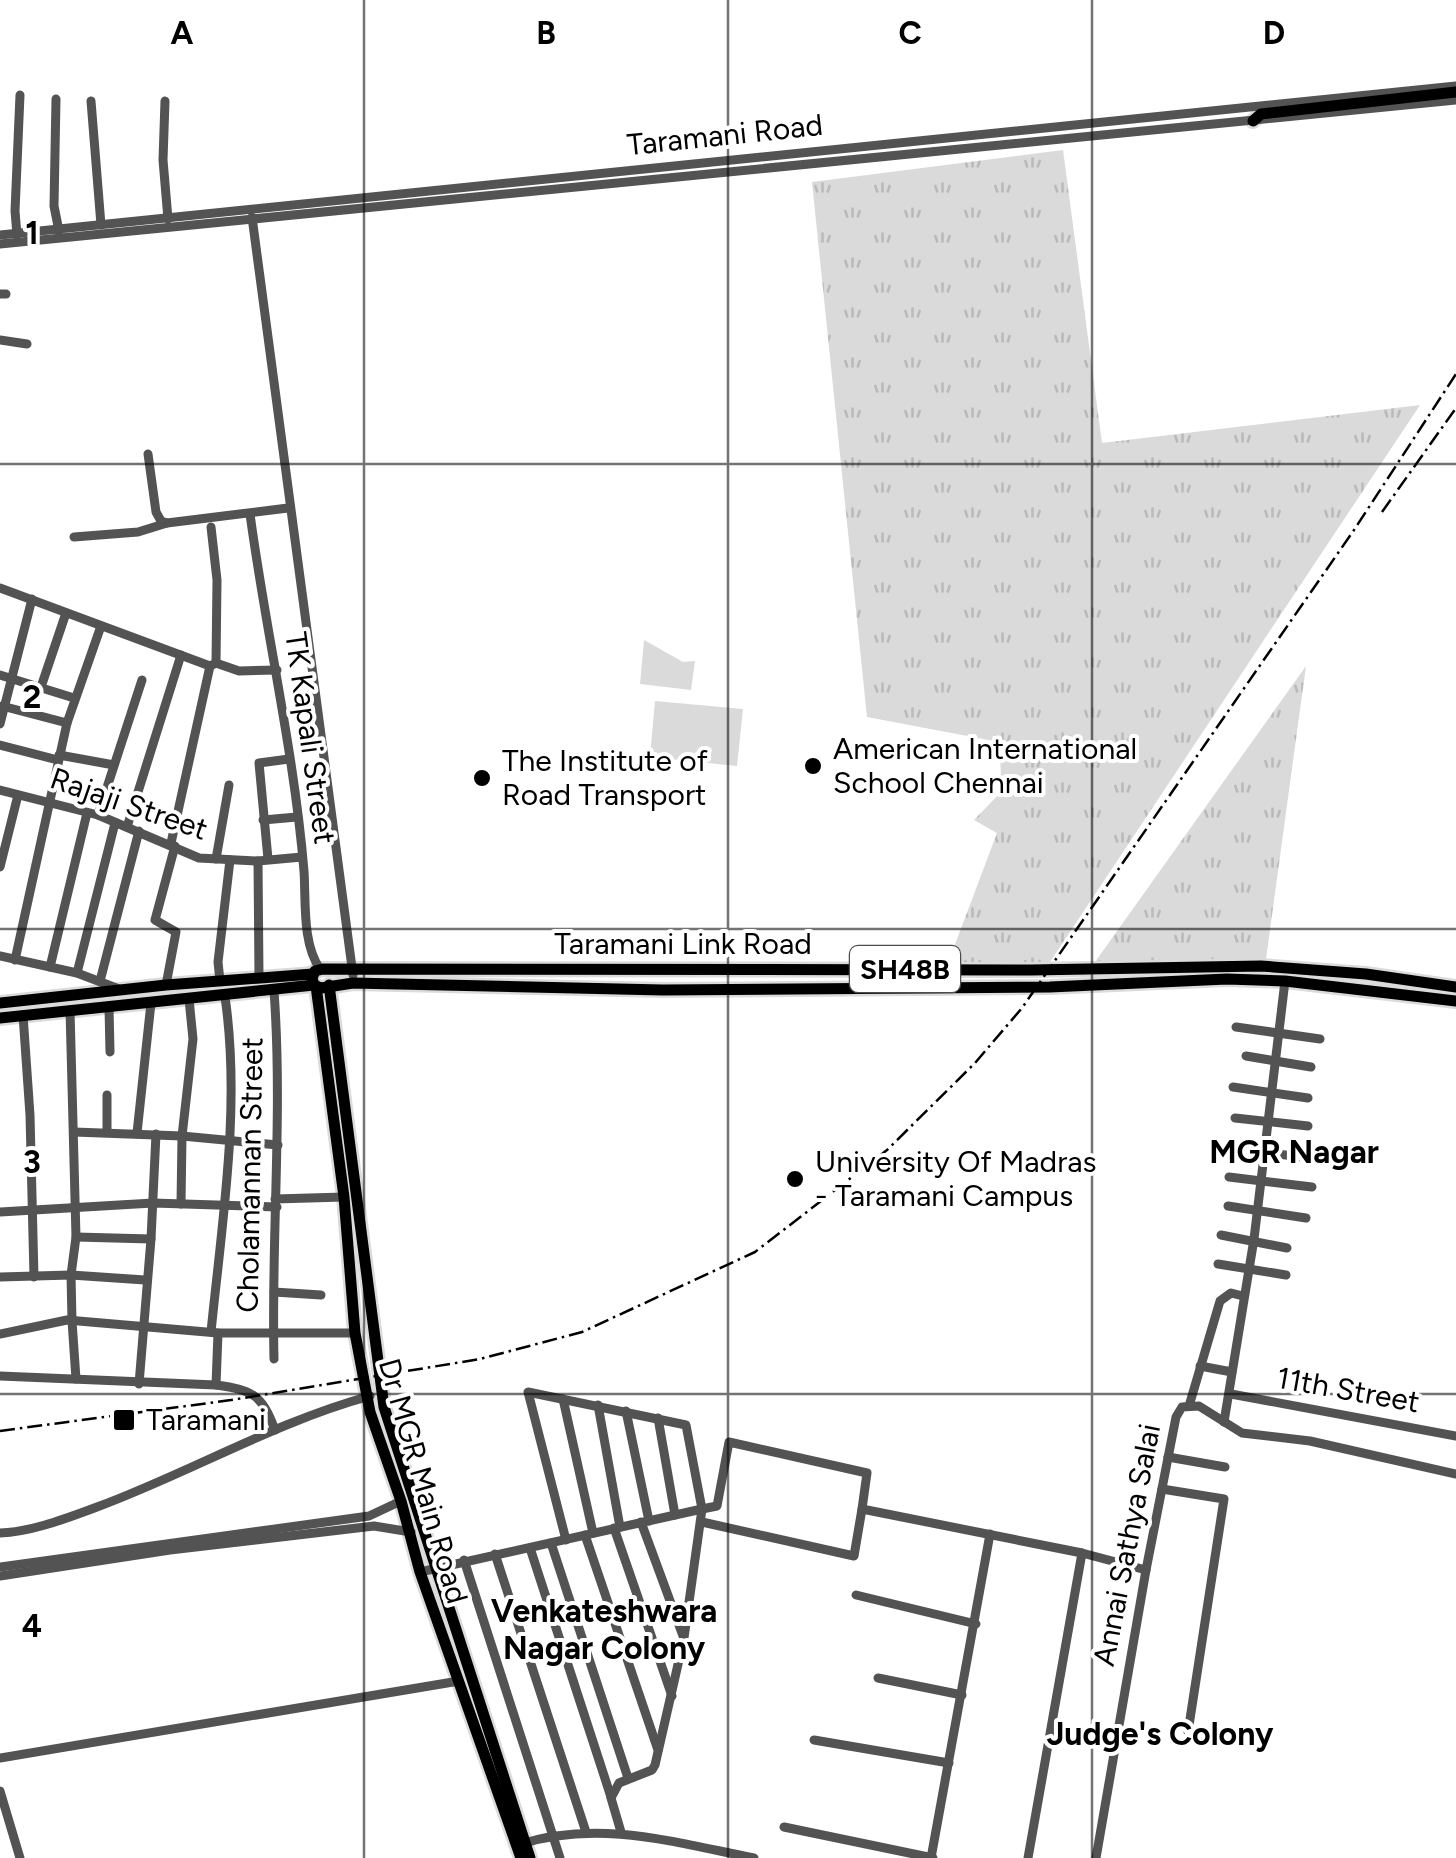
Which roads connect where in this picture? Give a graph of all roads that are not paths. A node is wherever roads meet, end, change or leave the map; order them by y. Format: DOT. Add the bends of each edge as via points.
graph roads {
  1 [pos="1456,89"];
  2 [pos="20,95"];
  3 [pos="56,99"];
  4 [pos="1456,100"];
  5 [pos="91,101"];
  6 [pos="165,101"];
  7 [pos="1254,122"];
  8 [pos="252,215"];
  9 [pos="168,219"];
  10 [pos="100,225"];
  11 [pos="59,230"];
  12 [pos="17,234"];
  13 [pos="0,236"];
  14 [pos="0,244"];
  15 [pos="0,340"];
  16 [pos="27,344"];
  17 [pos="148,454"];
  18 [pos="288,508"];
  19 [pos="250,514"];
  20 [pos="167,524"];
  21 [pos="212,526"];
  22 [pos="74,537"];
  23 [pos="0,588"];
  24 [pos="32,599"];
  25 [pos="66,612"];
  26 [pos="102,626"];
  27 [pos="181,655"];
  28 [pos="213,664"];
  29 [pos="278,670"];
  30 [pos="0,675"];
  31 [pos="12,678"];
  32 [pos="142,680"];
  33 [pos="42,687"];
  34 [pos="74,698"];
  35 [pos="2,706"];
  36 [pos="67,723"];
  37 [pos="0,724"];
  38 [pos="0,745"];
  39 [pos="59,758"];
  40 [pos="289,759"];
  41 [pos="114,765"];
  42 [pos="229,785"];
  43 [pos="0,790"];
  44 [pos="18,795"];
  45 [pos="49,802"];
  46 [pos="93,814"];
  47 [pos="297,817"];
  48 [pos="263,820"];
  49 [pos="115,823"];
  50 [pos="133,829"];
  51 [pos="173,845"];
  52 [pos="302,856"];
  53 [pos="216,859"];
  54 [pos="230,860"];
  55 [pos="263,860"];
  56 [pos="0,867"];
  57 [pos="0,956"];
  58 [pos="15,960"];
  59 [pos="50,967"];
  60 [pos="352,969"];
  61 [pos="77,972"];
  62 [pos="259,977"];
  63 [pos="321,979"];
  64 [pos="220,980"];
  65 [pos="100,981"];
  66 [pos="1285,981"];
  67 [pos="353,983"];
  68 [pos="166,985"];
  69 [pos="1456,986"];
  70 [pos="119,990"];
  71 [pos="274,991"];
  72 [pos="225,997"];
  73 [pos="189,1000"];
  74 [pos="1456,1001"];
  75 [pos="0,1003"];
  76 [pos="151,1003"];
  77 [pos="110,1007"];
  78 [pos="70,1010"];
  79 [pos="23,1015"];
  80 [pos="0,1018"];
  81 [pos="1236,1027"];
  82 [pos="1277,1033"];
  83 [pos="1320,1039"];
  84 [pos="110,1052"];
  85 [pos="1246,1056"];
  86 [pos="1274,1061"];
  87 [pos="1311,1066"];
  88 [pos="1233,1087"];
  89 [pos="1270,1092"];
  90 [pos="107,1095"];
  91 [pos="1308,1098"];
  92 [pos="1236,1118"];
  93 [pos="1267,1121"];
  94 [pos="1308,1126"];
  95 [pos="74,1132"];
  96 [pos="107,1132"];
  97 [pos="137,1133"];
  98 [pos="156,1134"];
  99 [pos="182,1136"];
  100 [pos="229,1141"];
  101 [pos="278,1145"];
  102 [pos="1232,1149"];
  103 [pos="1263,1153"];
  104 [pos="1303,1157"];
  105 [pos="1229,1177"];
  106 [pos="1260,1182"];
  107 [pos="1312,1187"];
  108 [pos="344,1197"];
  109 [pos="154,1203"];
  110 [pos="276,1203"];
  111 [pos="180,1204"];
  112 [pos="224,1205"];
  113 [pos="1228,1206"];
  114 [pos="73,1208"];
  115 [pos="33,1211"];
  116 [pos="1256,1211"];
  117 [pos="0,1212"];
  118 [pos="1306,1218"];
  119 [pos="1221,1235"];
  120 [pos="76,1237"];
  121 [pos="151,1239"];
  122 [pos="1254,1240"];
  123 [pos="1287,1248"];
  124 [pos="1218,1264"];
  125 [pos="1248,1270"];
  126 [pos="71,1275"];
  127 [pos="1286,1275"];
  128 [pos="0,1276"];
  129 [pos="34,1277"];
  130 [pos="145,1280"];
  131 [pos="274,1292"];
  132 [pos="321,1294"];
  133 [pos="1243,1296"];
  134 [pos="72,1321"];
  135 [pos="141,1326"];
  136 [pos="214,1332"];
  137 [pos="355,1332"];
  138 [pos="0,1334"];
  139 [pos="274,1334"];
  140 [pos="274,1359"];
  141 [pos="1200,1366"];
  142 [pos="1232,1372"];
  143 [pos="0,1376"];
  144 [pos="76,1379"];
  145 [pos="138,1384"];
  146 [pos="216,1385"];
  147 [pos="1231,1394"];
  148 [pos="382,1395"];
  149 [pos="367,1397"];
  150 [pos="563,1398"];
  151 [pos="598,1404"];
  152 [pos="1189,1406"];
  153 [pos="626,1411"];
  154 [pos="658,1418"];
  155 [pos="1224,1422"];
  156 [pos="274,1430"];
  157 [pos="1456,1436"];
  158 [pos="1168,1457"];
  159 [pos="1225,1467"];
  160 [pos="1456,1474"];
  161 [pos="1162,1489"];
  162 [pos="402,1502"];
  163 [pos="862,1509"];
  164 [pos="702,1510"];
  165 [pos="675,1515"];
  166 [pos="645,1521"];
  167 [pos="702,1522"];
  168 [pos="617,1528"];
  169 [pos="411,1532"];
  170 [pos="0,1533"];
  171 [pos="589,1534"];
  172 [pos="990,1534"];
  173 [pos="566,1540"];
  174 [pos="551,1543"];
  175 [pos="530,1548"];
  176 [pos="1082,1553"];
  177 [pos="494,1554"];
  178 [pos="464,1560"];
  179 [pos="0,1567"];
  180 [pos="436,1567"];
  181 [pos="1146,1570"];
  182 [pos="420,1572"];
  183 [pos="0,1576"];
  184 [pos="856,1595"];
  185 [pos="976,1624"];
  186 [pos="684,1638"];
  187 [pos="878,1678"];
  188 [pos="459,1681"];
  189 [pos="962,1695"];
  190 [pos="672,1696"];
  191 [pos="1188,1732"];
  192 [pos="814,1740"];
  193 [pos="659,1752"];
  194 [pos="0,1758"];
  195 [pos="949,1763"];
  196 [pos="628,1778"];
  197 [pos="0,1791"];
  198 [pos="611,1798"];
  199 [pos="784,1828"];
  200 [pos="586,1832"];
  201 [pos="621,1832"];
  202 [pos="552,1834"];
  203 [pos="521,1849"];
  204 [pos="20,1858"];
  205 [pos="530,1858"];
  206 [pos="560,1858"];
  207 [pos="754,1858"];
  208 [pos="932,1858"];
  209 [pos="1028,1858"];
  210 [pos="1096,1858"];
  1 -- 7 [label="main road" via="1262,114"];
  1 -- 8 [label="street, Taramani Road"];
  2 -- 12 [label="street"];
  3 -- 11 [label="street"];
  4 -- 7 [label="street, Taramani Road"];
  5 -- 10 [label="street"];
  6 -- 9 [label="street"];
  7 -- 8 [label="street, Taramani Road"];
  8 -- 9 [label="street, Taramani Road"];
  8 -- 14 [label="street, Taramani Road"];
  8 -- 18 [label="street"];
  9 -- 10 [label="street, Taramani Road"];
  10 -- 11 [label="street, Taramani Road"];
  11 -- 12 [label="street, Taramani Road"];
  12 -- 13 [label="street, Taramani Road"];
  15 -- 16 [label="street"];
  17 -- 20 [label="street" via="156,512"];
  18 -- 19 [label="street"];
  18 -- 60 [label="street"];
  19 -- 20 [label="street"];
  19 -- 29 [label="street, TK Kapali Street"];
  20 -- 22 [label="street"];
  21 -- 28 [label="street"];
  23 -- 24 [label="street"];
  24 -- 25 [label="street"];
  24 -- 31 [label="street"];
  25 -- 26 [label="street"];
  25 -- 33 [label="street"];
  26 -- 27 [label="street"];
  26 -- 34 [label="street"];
  27 -- 28 [label="street"];
  27 -- 50 [label="street"];
  28 -- 29 [label="street"];
  28 -- 51 [label="street"];
  29 -- 40 [label="street, TK Kapali Street"];
  30 -- 31 [label="street"];
  31 -- 33 [label="street"];
  31 -- 35 [label="street"];
  32 -- 41 [label="street"];
  33 -- 34 [label="street"];
  34 -- 36 [label="street"];
  35 -- 36 [label="street"];
  35 -- 37 [label="street"];
  36 -- 39 [label="street"];
  38 -- 39 [label="street"];
  39 -- 41 [label="street"];
  39 -- 45 [label="street"];
  40 -- 47 [label="street, TK Kapali Street"];
  40 -- 48 [label="street" via="259,763"];
  41 -- 46 [label="street"];
  42 -- 53 [label="street"];
  43 -- 44 [label="street, Rajaji Street"];
  44 -- 45 [label="street, Rajaji Street"];
  44 -- 56 [label="street"];
  45 -- 46 [label="street, Rajaji Street"];
  45 -- 58 [label="street"];
  46 -- 49 [label="street, Rajaji Street"];
  46 -- 59 [label="street"];
  47 -- 48 [label="street"];
  47 -- 52 [label="street, TK Kapali Street"];
  48 -- 55 [label="street"];
  49 -- 50 [label="street, Rajaji Street"];
  49 -- 61 [label="street"];
  50 -- 51 [label="street, Rajaji Street"];
  50 -- 65 [label="street"];
  51 -- 53 [label="street, Rajaji Street"];
  51 -- 68 [label="street" via="154,920 176,932"];
  52 -- 55 [label="street, Rajaji Street"];
  52 -- 63 [label="street, TK Kapali Street" via="310,945"];
  53 -- 54 [label="street, Rajaji Street"];
  54 -- 55 [label="street, Rajaji Street"];
  54 -- 64 [label="street"];
  55 -- 62 [label="street"];
  57 -- 58 [label="street"];
  58 -- 59 [label="street"];
  59 -- 61 [label="street"];
  60 -- 63 [label="main road, Taramani Link Road / SH48B"];
  60 -- 67 [label="street"];
  60 -- 69 [label="main road, Taramani Link Road / SH48B" via="1261,966"];
  61 -- 65 [label="street"];
  62 -- 63 [label="main road"];
  62 -- 64 [label="main road"];
  63 -- 67 [label="main road, Taramani Link Road / SH48B"];
  63 -- 71 [label="main road"];
  63 -- 108 [label="main road, Dr MGR Main Road"];
  63 -- 148 [label="main road, Dr MGR Main Road"];
  64 -- 68 [label="main road"];
  65 -- 70 [label="street"];
  66 -- 67 [label="main road, Taramani Link Road / SH48B" via="682,990"];
  66 -- 74 [label="main road, Taramani Link Road / SH48B"];
  66 -- 82 [label="street"];
  68 -- 70 [label="main road"];
  70 -- 75 [label="main road"];
  71 -- 72 [label="main road"];
  71 -- 101 [label="street, Cholamannan Street"];
  72 -- 73 [label="main road"];
  72 -- 100 [label="street"];
  73 -- 76 [label="main road"];
  73 -- 99 [label="street" via="193,1039"];
  76 -- 77 [label="main road"];
  76 -- 97 [label="street"];
  77 -- 78 [label="main road"];
  77 -- 84 [label="street"];
  78 -- 79 [label="main road"];
  78 -- 95 [label="street"];
  79 -- 80 [label="main road"];
  79 -- 115 [label="street"];
  81 -- 82 [label="street"];
  82 -- 83 [label="street"];
  82 -- 86 [label="street"];
  85 -- 86 [label="street"];
  86 -- 87 [label="street"];
  86 -- 89 [label="street"];
  88 -- 89 [label="street"];
  89 -- 91 [label="street"];
  89 -- 93 [label="street"];
  90 -- 96 [label="street"];
  92 -- 93 [label="street"];
  93 -- 94 [label="street"];
  93 -- 103 [label="street"];
  95 -- 96 [label="street"];
  95 -- 114 [label="street"];
  96 -- 97 [label="street"];
  97 -- 98 [label="street"];
  98 -- 99 [label="street"];
  98 -- 109 [label="street"];
  99 -- 100 [label="street"];
  99 -- 111 [label="street"];
  100 -- 101 [label="street"];
  100 -- 112 [label="street"];
  101 -- 110 [label="street, Cholamannan Street"];
  102 -- 103 [label="street"];
  103 -- 104 [label="street"];
  103 -- 106 [label="street"];
  105 -- 106 [label="street"];
  106 -- 107 [label="street"];
  106 -- 116 [label="street"];
  108 -- 110 [label="street"];
  108 -- 137 [label="main road, Dr MGR Main Road"];
  109 -- 111 [label="street"];
  109 -- 114 [label="street"];
  109 -- 121 [label="street"];
  110 -- 112 [label="street"];
  110 -- 131 [label="street, Cholamannan Street"];
  111 -- 112 [label="street"];
  112 -- 136 [label="street"];
  113 -- 116 [label="street"];
  114 -- 115 [label="street"];
  114 -- 120 [label="street"];
  115 -- 117 [label="street"];
  115 -- 129 [label="street"];
  116 -- 118 [label="street"];
  116 -- 122 [label="street"];
  119 -- 122 [label="street"];
  120 -- 121 [label="street"];
  120 -- 126 [label="street"];
  121 -- 130 [label="street"];
  122 -- 123 [label="street"];
  122 -- 125 [label="street"];
  124 -- 125 [label="street"];
  125 -- 127 [label="street"];
  125 -- 133 [label="street"];
  126 -- 129 [label="street"];
  126 -- 130 [label="street"];
  126 -- 134 [label="street"];
  128 -- 129 [label="street"];
  130 -- 135 [label="street"];
  131 -- 132 [label="street"];
  131 -- 139 [label="street, Cholamannan Street"];
  133 -- 141 [label="street" via="1231,1293 1220,1301"];
  133 -- 142 [label="street"];
  134 -- 135 [label="street"];
  134 -- 138 [label="street"];
  134 -- 144 [label="street"];
  135 -- 136 [label="street"];
  135 -- 145 [label="street"];
  136 -- 139 [label="street"];
  136 -- 146 [label="street"];
  137 -- 139 [label="street"];
  137 -- 149 [label="main road, Dr MGR Main Road"];
  139 -- 140 [label="street, Cholamannan Street"];
  141 -- 142 [label="street"];
  141 -- 152 [label="street"];
  142 -- 147 [label="street"];
  143 -- 144 [label="street"];
  144 -- 145 [label="street"];
  145 -- 146 [label="street"];
  146 -- 156 [label="street" via="259,1398"];
  147 -- 155 [label="street"];
  147 -- 157 [label="street, 11th Street"];
  148 -- 149 [label="street"];
  148 -- 180 [label="main road, Dr MGR Main Road"];
  149 -- 156 [label="street"];
  149 -- 162 [label="main road, Dr MGR Main Road"];
  150 -- 151 [label="street"];
  150 -- 171 [label="street"];
  150 -- 173 [label="street" via="528,1392"];
  151 -- 153 [label="street"];
  151 -- 168 [label="street"];
  152 -- 155 [label="street, Annai Sathya Salai"];
  152 -- 158 [label="street, Annai Sathya Salai" via="1176,1417"];
  153 -- 154 [label="street"];
  153 -- 166 [label="street"];
  154 -- 164 [label="street" via="686,1425"];
  154 -- 165 [label="street"];
  155 -- 160 [label="street, Annai Sathya Salai" via="1242,1433"];
  156 -- 170 [label="street" via="74,1516"];
  158 -- 159 [label="street"];
  158 -- 161 [label="street, Annai Sathya Salai"];
  161 -- 181 [label="street, Annai Sathya Salai"];
  161 -- 191 [label="street" via="1224,1499"];
  162 -- 169 [label="main road, Dr MGR Main Road"];
  162 -- 179 [label="street" via="369,1516"];
  163 -- 164 [label="street" via="868,1473 728,1442 717,1506"];
  163 -- 167 [label="street" via="854,1556"];
  163 -- 172 [label="street"];
  164 -- 165 [label="street"];
  164 -- 167 [label="street"];
  165 -- 166 [label="street"];
  166 -- 168 [label="street"];
  166 -- 186 [label="street"];
  167 -- 186 [label="street"];
  168 -- 171 [label="street"];
  168 -- 190 [label="street"];
  169 -- 182 [label="main road, Dr MGR Main Road"];
  169 -- 183 [label="street" via="374,1526"];
  171 -- 173 [label="street"];
  171 -- 193 [label="street"];
  172 -- 176 [label="street"];
  172 -- 185 [label="street"];
  173 -- 174 [label="street"];
  174 -- 175 [label="street"];
  174 -- 196 [label="street"];
  175 -- 177 [label="street"];
  175 -- 198 [label="street"];
  176 -- 181 [label="street"];
  176 -- 209 [label="street"];
  177 -- 178 [label="street"];
  177 -- 200 [label="street"];
  178 -- 180 [label="street"];
  178 -- 202 [label="street"];
  180 -- 182 [label="street"];
  180 -- 203 [label="main road, Dr MGR Main Road"];
  181 -- 210 [label="street, Annai Sathya Salai"];
  182 -- 188 [label="main road, Dr MGR Main Road"];
  184 -- 185 [label="street"];
  185 -- 189 [label="street"];
  186 -- 190 [label="street"];
  187 -- 189 [label="street"];
  188 -- 194 [label="street"];
  188 -- 203 [label="main road, Dr MGR Main Road"];
  189 -- 195 [label="street"];
  190 -- 193 [label="street"];
  192 -- 195 [label="street"];
  193 -- 196 [label="street" via="652,1770"];
  195 -- 208 [label="street"];
  196 -- 198 [label="street"];
  197 -- 204 [label="street"];
  198 -- 201 [label="street"];
  199 -- 208 [label="street"];
  200 -- 201 [label="street"];
  200 -- 202 [label="street"];
  201 -- 207 [label="street"];
  202 -- 203 [label="street"];
  202 -- 206 [label="street"];
  203 -- 205 [label="main road, Dr MGR Main Road"];
}
